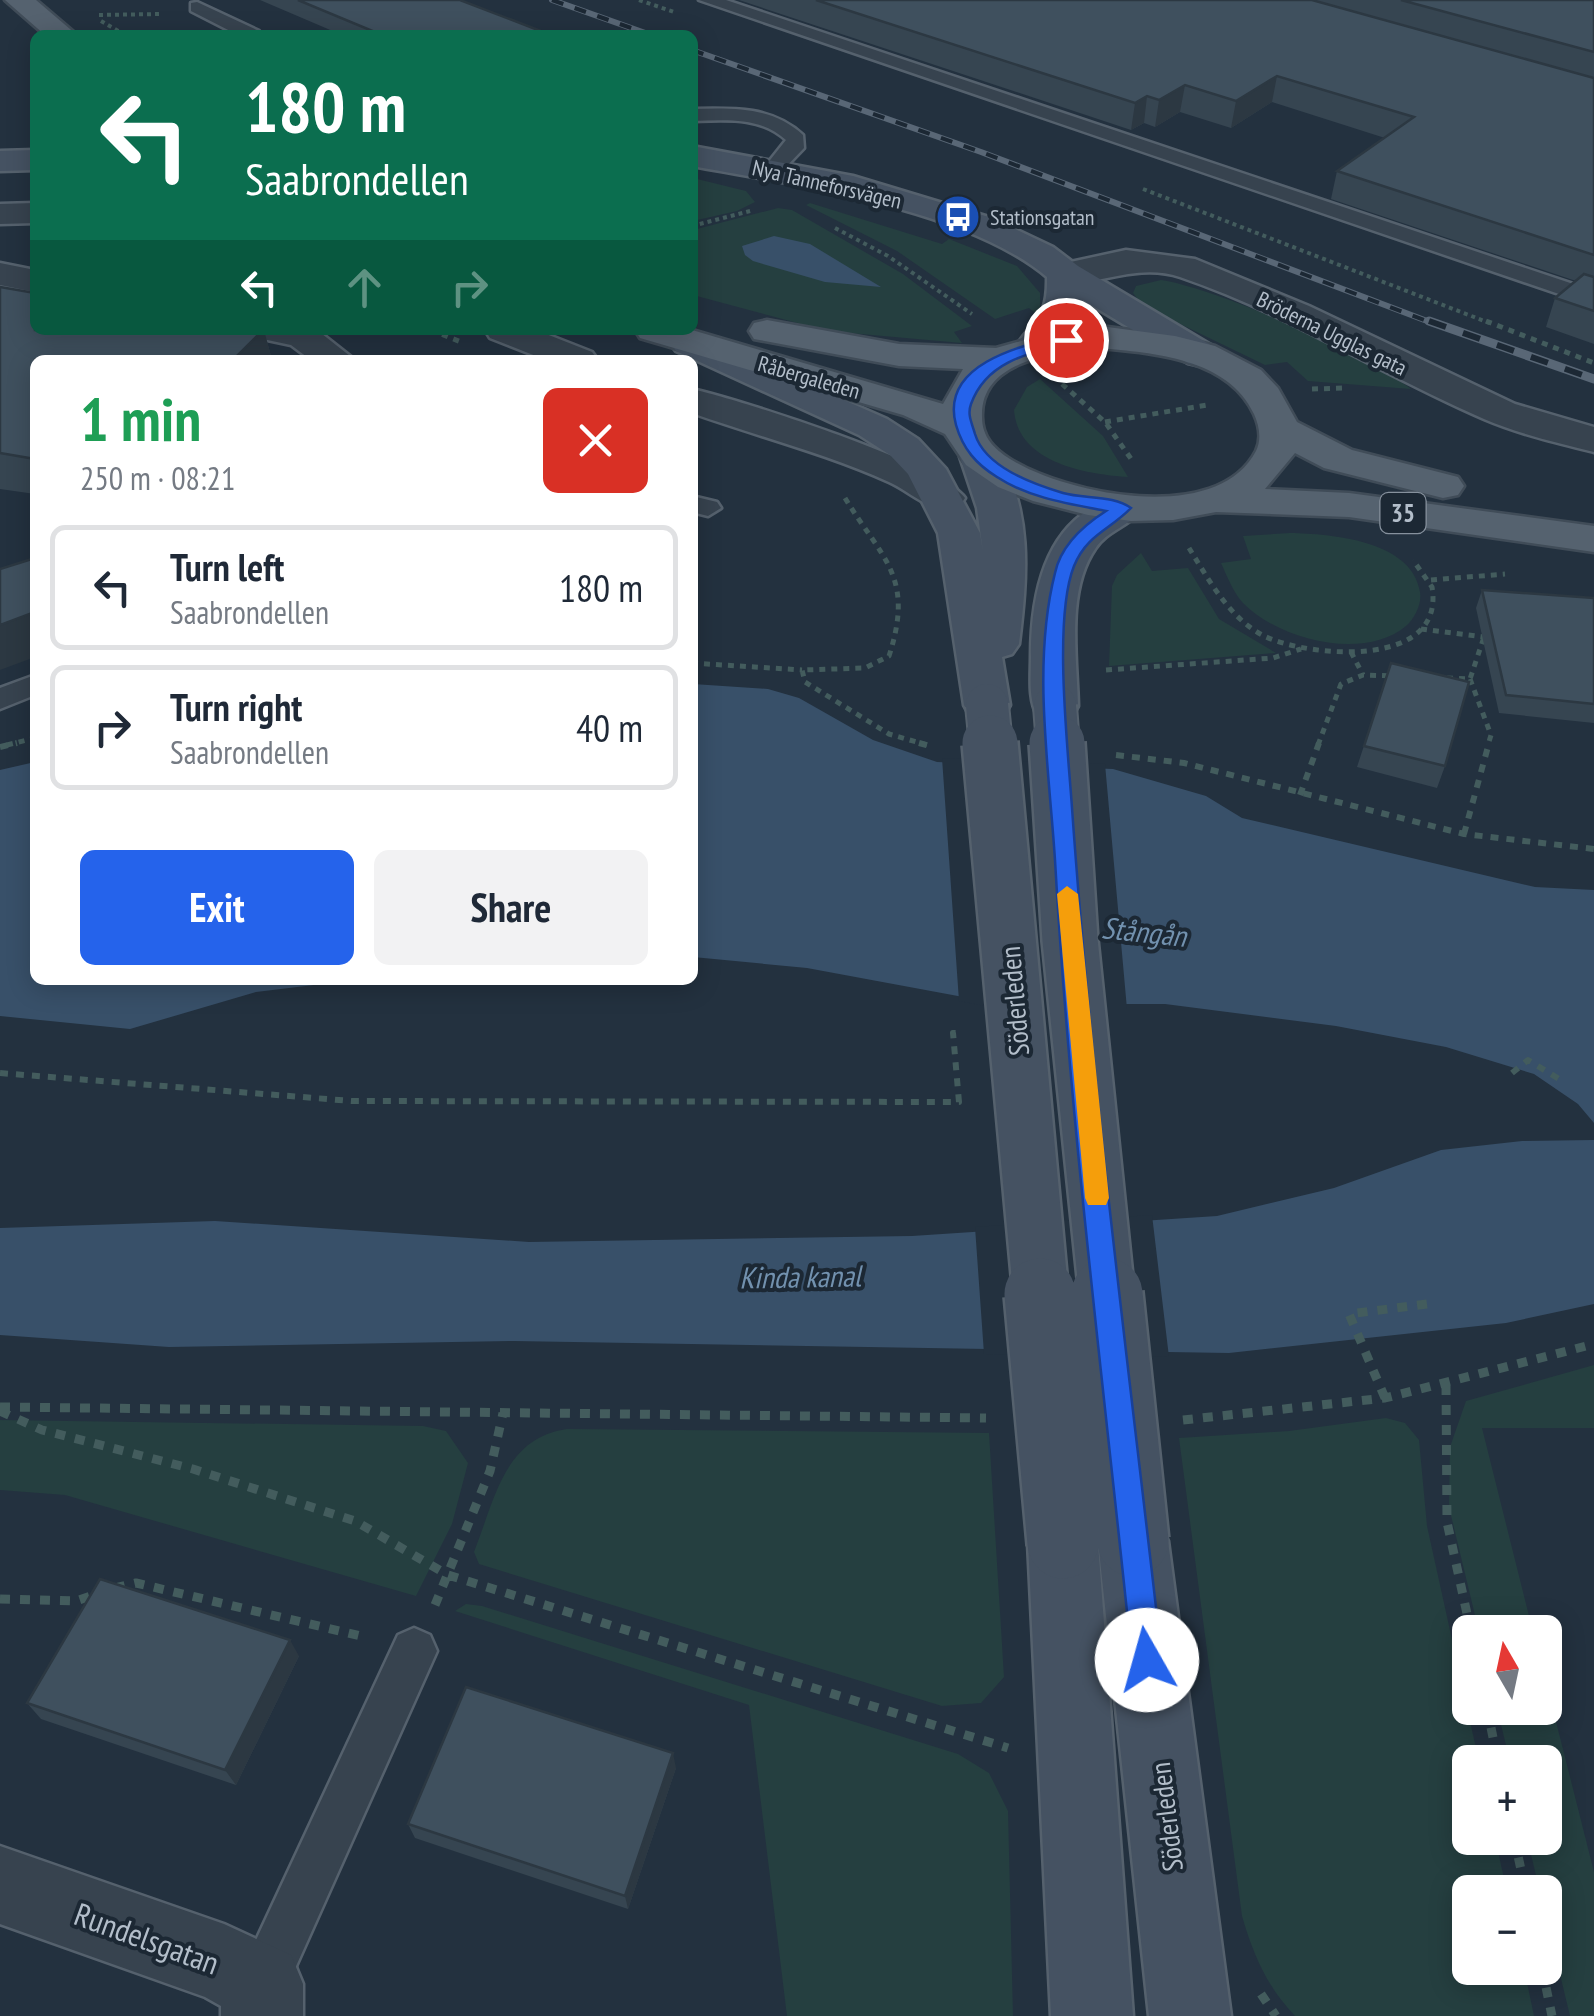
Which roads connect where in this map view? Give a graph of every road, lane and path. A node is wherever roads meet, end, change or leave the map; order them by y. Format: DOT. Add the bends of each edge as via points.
graph roads {
  1 [pos="19,0"];
  2 [pos="708,0"];
  3 [pos="196,7"];
  4 [pos="93,16"];
  5 [pos="57,30"];
  6 [pos="242,30"];
  7 [pos="698,115"];
  8 [pos="698,157"];
  9 [pos="30,160"];
  10 [pos="0,161"];
  11 [pos="774,169"];
  12 [pos="766,204"];
  13 [pos="30,213"];
  14 [pos="0,214"];
  15 [pos="826,223"];
  16 [pos="698,224"];
  17 [pos="0,274"];
  18 [pos="1066,274"];
  19 [pos="30,280"];
  20 [pos="1594,299"];
  21 [pos="974,314"];
  22 [pos="698,330"];
  23 [pos="294,335"];
  24 [pos="516,335"];
  25 [pos="692,335"];
  26 [pos="698,335"];
  27 [pos="328,355"];
  28 [pos="567,355"];
  29 [pos="1201,355"];
  30 [pos="1030,361"];
  31 [pos="698,402"];
  32 [pos="1212,404"];
  33 [pos="1105,422"];
  34 [pos="1280,429"];
  35 [pos="1594,440"];
  36 [pos="971,442"];
  37 [pos="1132,491"];
  38 [pos="944,498"];
  39 [pos="1211,499"];
  40 [pos="1594,507"];
  41 [pos="1594,539"];
  42 [pos="1185,543"];
  43 [pos="1406,553"];
  44 [pos="1420,629"];
  45 [pos="1484,637"];
  46 [pos="1502,638"];
  47 [pos="1301,648"];
  48 [pos="1351,652"];
  49 [pos="698,663"];
  50 [pos="802,670"];
  51 [pos="1363,675"];
  52 [pos="1399,676"];
  53 [pos="1434,677"];
  54 [pos="1470,679"];
  55 [pos="30,686"];
  56 [pos="1075,688"];
  57 [pos="0,699"];
  58 [pos="987,705"];
  59 [pos="30,739"];
  60 [pos="0,747"];
  61 [pos="1300,795"];
  62 [pos="1464,834"];
  63 [pos="953,1033"];
  64 [pos="1512,1072"];
  65 [pos="0,1073"];
  66 [pos="1559,1078"];
  67 [pos="1435,1302"];
  68 [pos="1594,1344"];
  69 [pos="1446,1385"];
  70 [pos="1385,1398"];
  71 [pos="0,1409"];
  72 [pos="503,1413"];
  73 [pos="990,1418"];
  74 [pos="1165,1420"];
  75 [pos="1098,1542"];
  76 [pos="448,1575"];
  77 [pos="0,1600"];
  78 [pos="1467,1615"];
  79 [pos="414,1651"];
  80 [pos="1078,1754"];
  81 [pos="0,1885"];
  82 [pos="1546,1985"];
  83 [pos="262,2000"];
  84 [pos="1092,2016"];
  85 [pos="1190,2016"];
  86 [pos="1552,2016"];
  1 -- 5 [label="main road"];
  2 -- 20 [label="lane"];
  3 -- 4 [label="path"];
  3 -- 6 [label="lane"];
  7 -- 11 [label="lane" via="742,114 788,129 794,148"];
  8 -- 11 [label="main road, Nya Tanneforsvägen"];
  9 -- 10 [label="main road"];
  11 -- 18 [label="main road, Nya Tanneforsvägen" via="958,217 1010,237"];
  12 -- 16 [label="path"];
  13 -- 14 [label="street"];
  15 -- 21 [label="path"];
  17 -- 19 [label="street"];
  18 -- 29 [label="main road, Nya Tanneforsvägen"];
  18 -- 30 [label="main road" via="1062,319"];
  18 -- 35 [label="street, Bröderna Ugglas gata" via="1126,261 1183,266 1501,412"];
  22 -- 30 [label="main road, Råbergaleden" via="934,358"];
  23 -- 27 [label="street"];
  24 -- 28 [label="street"];
  25 -- 38 [label="main road, Söderleden" via="904,447"];
  26 -- 36 [label="main road, Råbergaleden / 35" via="917,407"];
  29 -- 30 [label="main road, Råbergaleden" via="1100,338"];
  29 -- 34 [label="main road, Råbergaleden" via="1256,387"];
  30 -- 33 [label="path"];
  30 -- 36 [label="main road" via="972,382 960,412"];
  31 -- 38 [label="street" via="906,474"];
  32 -- 33 [label="path"];
  33 -- 37 [label="path"];
  34 -- 39 [label="main road, 35" via="1278,446 1256,476"];
  34 -- 40 [label="main road, 35" via="1372,470"];
  36 -- 37 [label="main road, 35" via="1006,476 1040,492 1080,503"];
  36 -- 58 [label="main road, Söderleden" via="1005,522 1007,548"];
  37 -- 39 [label="main road, 35" via="1153,508"];
  37 -- 56 [label="main road, Söderleden" via="1087,530 1065,566 1057,605"];
  38 -- 58 [label="main road, Söderleden" via="967,569"];
  39 -- 41 [label="main road, 35" via="1349,506"];
  42 -- 47 [label="path" via="1235,614 1260,634"];
  43 -- 44 [label="path" via="1431,580 1434,604"];
  44 -- 45 [label="path"];
  44 -- 48 [label="path" via="1392,646"];
  45 -- 46 [label="path"];
  45 -- 54 [label="path"];
  47 -- 48 [label="path"];
  47 -- 56 [label="path"];
  48 -- 51 [label="path"];
  49 -- 50 [label="path"];
  51 -- 52 [label="path"];
  51 -- 61 [label="path" via="1341,684"];
  53 -- 54 [label="path"];
  54 -- 62 [label="path" via="1491,735"];
  55 -- 57 [label="lane"];
  56 -- 75 [label="main road, Söderleden, bridge" via="1070,940"];
  58 -- 75 [label="main road, Söderleden, bridge"];
  59 -- 60 [label="path"];
  63 -- 65 [label="path" via="959,1102 352,1101"];
  64 -- 66 [label="path" via="1528,1060"];
  67 -- 70 [label="path" via="1349,1314"];
  68 -- 69 [label="path"];
  69 -- 70 [label="path"];
  69 -- 78 [label="path" via="1447,1522"];
  70 -- 74 [label="path"];
  71 -- 72 [label="path"];
  71 -- 76 [label="path" via="42,1430 355,1521"];
  72 -- 73 [label="path"];
  72 -- 76 [label="path" via="490,1471"];
  75 -- 80 [label="main road, Söderleden"];
  75 -- 85 [label="main road, Söderleden"];
  76 -- 79 [label="path"];
  76 -- 80 [label="path" via="1025,1753"];
  77 -- 79 [label="path" via="76,1601 136,1583"];
  79 -- 83 [label="lane"];
  80 -- 84 [label="main road, Söderleden"];
  81 -- 83 [label="street, Rundelsgatan" via="224,1964"];
  82 -- 86 [label="path"];
}
